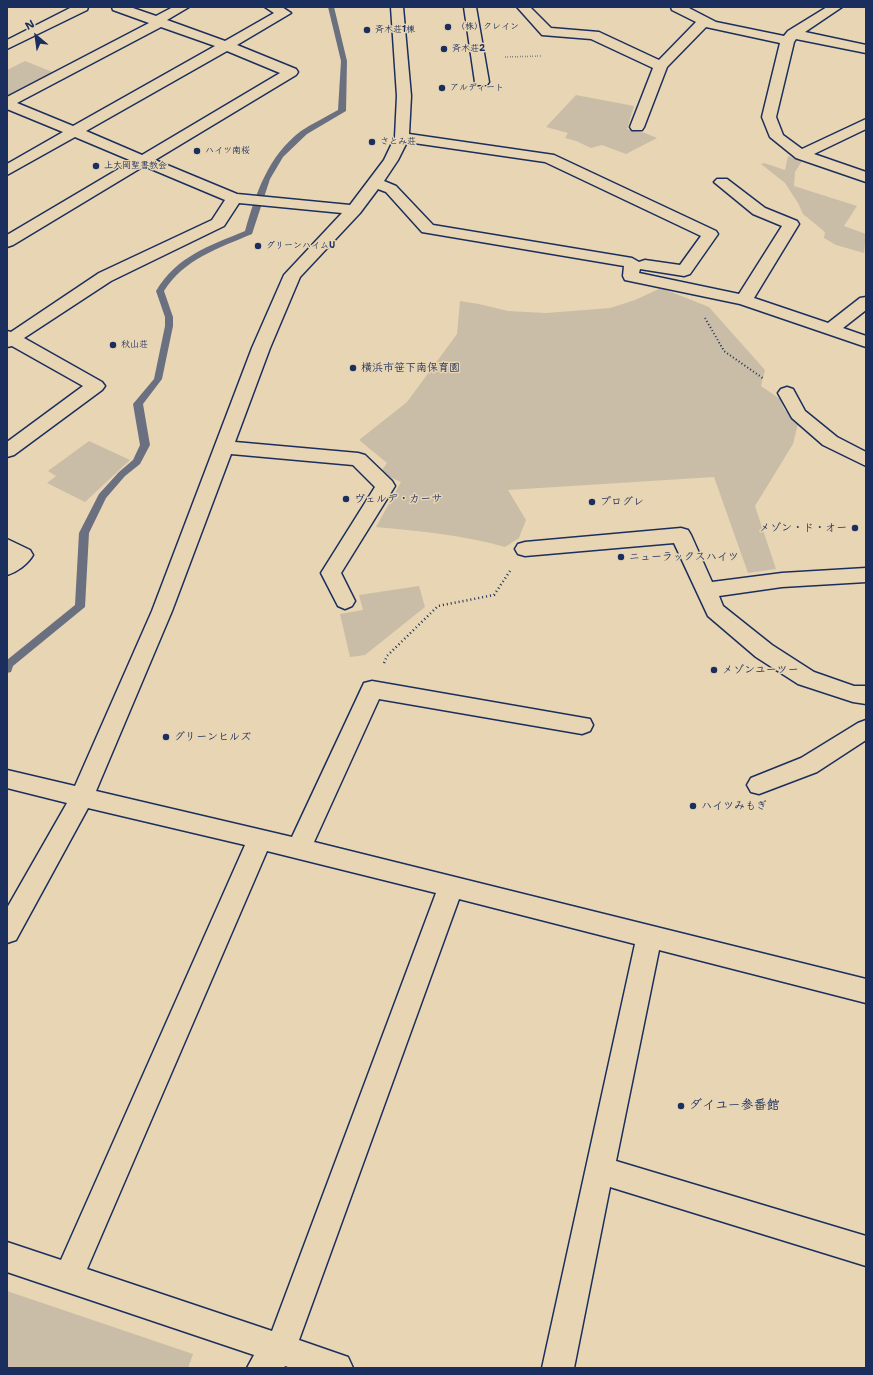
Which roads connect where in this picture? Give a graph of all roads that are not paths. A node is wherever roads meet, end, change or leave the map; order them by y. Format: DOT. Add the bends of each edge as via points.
graph roads {
  1 [pos="82,7"];
  2 [pos="118,7"];
  3 [pos="183,7"];
  4 [pos="271,7"];
  5 [pos="396,7"];
  6 [pos="470,7"];
  7 [pos="523,7"];
  8 [pos="677,7"];
  9 [pos="826,9"];
  10 [pos="158,21"];
  11 [pos="704,21"];
  12 [pos="790,38"];
  13 [pos="7,45"];
  14 [pos="227,46"];
  15 [pos="866,49"];
  16 [pos="661,66"];
  17 [pos="482,82"];
  18 [pos="7,103"];
  19 [pos="866,123"];
  20 [pos="637,127"];
  21 [pos="75,131"];
  22 [pos="402,137"];
  23 [pos="801,155"];
  24 [pos="143,160"];
  25 [pos="7,170"];
  26 [pos="866,177"];
  27 [pos="722,182"];
  28 [pos="375,183"];
  29 [pos="238,198"];
  30 [pos="354,210"];
  31 [pos="7,242"];
  32 [pos="632,263"];
  33 [pos="744,300"];
  34 [pos="866,302"];
  35 [pos="830,330"];
  36 [pos="9,339"];
  37 [pos="865,342"];
  38 [pos="787,393"];
  39 [pos="224,447"];
  40 [pos="7,451"];
  41 [pos="866,460"];
  42 [pos="7,546"];
  43 [pos="525,549"];
  44 [pos="7,568"];
  45 [pos="866,575"];
  46 [pos="706,590"];
  47 [pos="345,601"];
  48 [pos="866,695"];
  49 [pos="582,725"];
  50 [pos="866,729"];
  51 [pos="7,779"];
  52 [pos="759,785"];
  53 [pos="82,797"];
  54 [pos="260,839"];
  55 [pos="299,848"];
  56 [pos="451,886"];
  57 [pos="7,932"];
  58 [pos="649,936"];
  59 [pos="866,991"];
  60 [pos="600,1170"];
  61 [pos="866,1251"];
  62 [pos="7,1257"];
  63 [pos="69,1277"];
  64 [pos="272,1358"];
  65 [pos="337,1368"];
  66 [pos="558,1368"];
  1 -- 13 [label="street"];
  2 -- 10 [label="street"];
  3 -- 10 [label="street"];
  4 -- 14 [label="street" via="284,13"];
  5 -- 22 [label="street" via="404,96"];
  6 -- 17 [label="street"];
  7 -- 16 [label="street" via="547,32 594,35"];
  8 -- 11 [label="street"];
  9 -- 12 [label="street"];
  10 -- 14 [label="street"];
  10 -- 18 [label="street"];
  11 -- 12 [label="street" via="712,25"];
  11 -- 16 [label="street"];
  12 -- 15 [label="street"];
  12 -- 23 [label="street" via="769,118 777,137"];
  14 -- 21 [label="street"];
  14 -- 24 [label="street" via="291,72"];
  16 -- 20 [label="street"];
  18 -- 21 [label="street"];
  19 -- 23 [label="street"];
  21 -- 24 [label="street"];
  21 -- 25 [label="street"];
  22 -- 28 [label="street" via="391,160"];
  22 -- 32 [label="street" via="549,158 710,234 684,271"];
  23 -- 26 [label="street"];
  24 -- 29 [label="street"];
  24 -- 31 [label="street"];
  27 -- 33 [label="street" via="759,211 791,224"];
  28 -- 30 [label="street"];
  28 -- 32 [label="street" via="391,190 428,229"];
  29 -- 30 [label="street"];
  29 -- 36 [label="street" via="218,223 105,277"];
  30 -- 39 [label="street" via="292,275"];
  32 -- 33 [label="street" via="631,276"];
  33 -- 35 [label="street"];
  34 -- 35 [label="street"];
  35 -- 37 [label="street"];
  36 -- 40 [label="street" via="96,386"];
  38 -- 41 [label="street" via="798,414 830,441"];
  39 -- 47 [label="street" via="358,459 385,486 331,573"];
  39 -- 53 [label="street" via="162,611"];
  42 -- 44 [label="street" via="23,555"];
  43 -- 46 [label="street" via="681,535"];
  45 -- 46 [label="street" via="782,580"];
  46 -- 48 [label="street" via="715,611 764,651 806,678 853,694"];
  49 -- 55 [label="street" via="372,689"];
  50 -- 52 [label="street" via="809,765"];
  51 -- 53 [label="street"];
  53 -- 54 [label="street"];
  53 -- 57 [label="street"];
  54 -- 55 [label="street"];
  54 -- 63 [label="street"];
  55 -- 56 [label="street"];
  56 -- 58 [label="street"];
  56 -- 64 [label="street"];
  58 -- 59 [label="street"];
  58 -- 60 [label="street"];
  60 -- 61 [label="street"];
  60 -- 66 [label="street"];
  62 -- 63 [label="street"];
  63 -- 64 [label="street"];
  64 -- 65 [label="street"];
}
